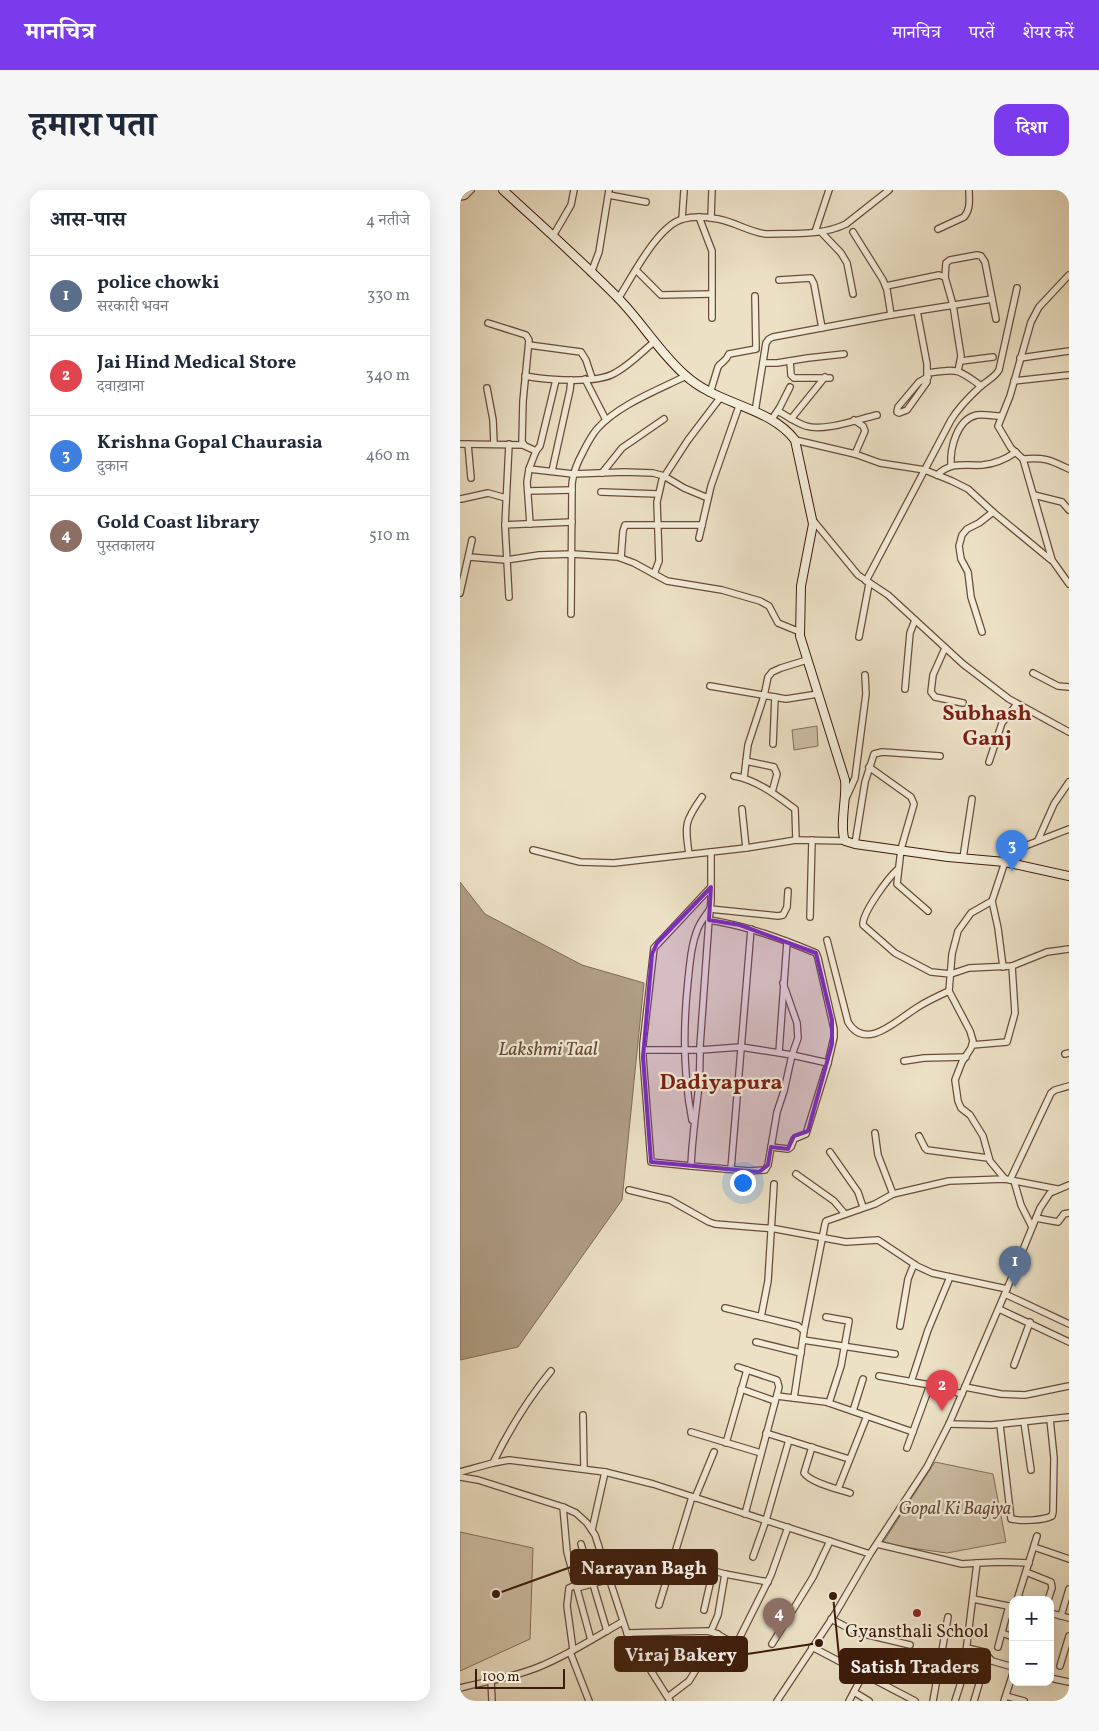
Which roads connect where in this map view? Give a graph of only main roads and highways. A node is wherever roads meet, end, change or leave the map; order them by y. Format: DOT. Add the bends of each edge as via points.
graph roads {
  1 [pos="503,190"];
  2 [pos="1069,876"];
  1 -- 2 [label="main road" via="618,298 686,376 710,393 772,419 795,440 812,519 801,586 800,632 846,788 842,833 845,841 1005,862"];
}
